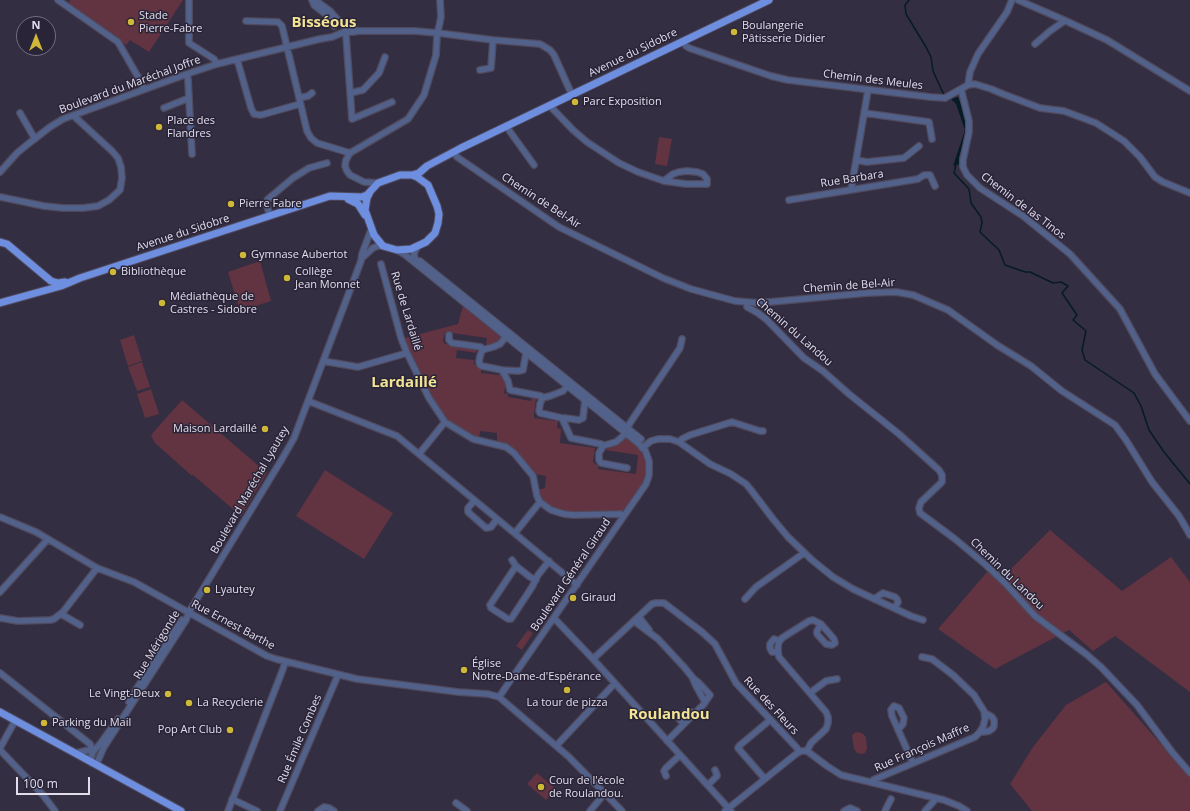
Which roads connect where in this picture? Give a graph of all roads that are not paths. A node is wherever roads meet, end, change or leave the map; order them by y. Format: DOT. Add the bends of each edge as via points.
graph roads {
  1 [pos="58,0"];
  2 [pos="189,0"];
  3 [pos="314,0"];
  4 [pos="440,0"];
  5 [pos="769,0"];
  6 [pos="1012,0"];
  7 [pos="1018,0"];
  8 [pos="1064,20"];
  9 [pos="246,21"];
  10 [pos="343,23"];
  11 [pos="334,27"];
  12 [pos="359,31"];
  13 [pos="343,33"];
  14 [pos="438,33"];
  15 [pos="325,38"];
  16 [pos="493,40"];
  17 [pos="683,41"];
  18 [pos="1035,44"];
  19 [pos="287,47"];
  20 [pos="385,57"];
  21 [pos="237,59"];
  22 [pos="217,64"];
  23 [pos="480,70"];
  24 [pos="187,74"];
  25 [pos="968,85"];
  26 [pos="144,89"];
  27 [pos="961,89"];
  28 [pos="868,90"];
  29 [pos="1190,91"];
  30 [pos="350,92"];
  31 [pos="312,93"];
  32 [pos="572,95"];
  33 [pos="189,98"];
  34 [pos="300,101"];
  35 [pos="392,102"];
  36 [pos="550,106"];
  37 [pos="164,108"];
  38 [pos="20,114"];
  39 [pos="74,114"];
  40 [pos="864,114"];
  41 [pos="506,126"];
  42 [pos="35,139"];
  43 [pos="932,139"];
  44 [pos="919,146"];
  45 [pos="454,152"];
  46 [pos="350,153"];
  47 [pos="192,154"];
  48 [pos="856,160"];
  49 [pos="327,162"];
  50 [pos="431,164"];
  51 [pos="534,165"];
  52 [pos="0,172"];
  53 [pos="412,175"];
  54 [pos="664,180"];
  55 [pos="364,182"];
  56 [pos="378,183"];
  57 [pos="428,185"];
  58 [pos="935,186"];
  59 [pos="851,190"];
  60 [pos="370,192"];
  61 [pos="1190,193"];
  62 [pos="338,196"];
  63 [pos="0,197"];
  64 [pos="789,200"];
  65 [pos="270,216"];
  66 [pos="367,218"];
  67 [pos="371,230"];
  68 [pos="0,242"];
  69 [pos="383,246"];
  70 [pos="418,246"];
  71 [pos="397,250"];
  72 [pos="361,261"];
  73 [pos="418,263"];
  74 [pos="382,264"];
  75 [pos="45,277"];
  76 [pos="80,278"];
  77 [pos="34,293"];
  78 [pos="0,303"];
  79 [pos="747,303"];
  80 [pos="507,334"];
  81 [pos="449,335"];
  82 [pos="682,339"];
  83 [pos="482,350"];
  84 [pos="407,353"];
  85 [pos="526,353"];
  86 [pos="323,361"];
  87 [pos="502,370"];
  88 [pos="569,384"];
  89 [pos="542,398"];
  90 [pos="585,400"];
  91 [pos="308,401"];
  92 [pos="562,418"];
  93 [pos="1190,421"];
  94 [pos="445,422"];
  95 [pos="626,430"];
  96 [pos="763,431"];
  97 [pos="641,439"];
  98 [pos="679,442"];
  99 [pos="602,446"];
  100 [pos="642,448"];
  101 [pos="419,454"];
  102 [pos="627,468"];
  103 [pos="474,501"];
  104 [pos="540,502"];
  105 [pos="624,516"];
  106 [pos="0,517"];
  107 [pos="497,519"];
  108 [pos="514,533"];
  109 [pos="1190,535"];
  110 [pos="48,539"];
  111 [pos="804,553"];
  112 [pos="512,560"];
  113 [pos="549,561"];
  114 [pos="516,566"];
  115 [pos="97,568"];
  116 [pos="536,580"];
  117 [pos="577,585"];
  118 [pos="0,592"];
  119 [pos="745,599"];
  120 [pos="874,599"];
  121 [pos="895,608"];
  122 [pos="189,612"];
  123 [pos="61,614"];
  124 [pos="0,618"];
  125 [pos="554,618"];
  126 [pos="636,619"];
  127 [pos="923,620"];
  128 [pos="821,624"];
  129 [pos="80,625"];
  130 [pos="922,658"];
  131 [pos="593,659"];
  132 [pos="285,662"];
  133 [pos="0,673"];
  134 [pos="338,675"];
  135 [pos="837,679"];
  136 [pos="615,684"];
  137 [pos="810,693"];
  138 [pos="499,698"];
  139 [pos="0,712"];
  140 [pos="985,715"];
  141 [pos="770,720"];
  142 [pos="15,721"];
  143 [pos="898,730"];
  144 [pos="981,731"];
  145 [pos="667,741"];
  146 [pos="557,746"];
  147 [pos="0,749"];
  148 [pos="94,750"];
  149 [pos="807,751"];
  150 [pos="799,752"];
  151 [pos="76,754"];
  152 [pos="680,755"];
  153 [pos="94,764"];
  154 [pos="913,764"];
  155 [pos="715,770"];
  156 [pos="1190,773"];
  157 [pos="666,776"];
  158 [pos="765,779"];
  159 [pos="873,783"];
  160 [pos="708,785"];
  161 [pos="605,793"];
  162 [pos="935,798"];
  163 [pos="232,799"];
  164 [pos="891,799"];
  165 [pos="456,803"];
  166 [pos="173,809"];
  167 [pos="728,810"];
  168 [pos="55,811"];
  169 [pos="181,811"];
  170 [pos="228,811"];
  171 [pos="256,811"];
  172 [pos="280,811"];
  173 [pos="318,811"];
  174 [pos="334,811"];
  175 [pos="467,811"];
  176 [pos="590,811"];
  177 [pos="622,811"];
  178 [pos="844,811"];
  179 [pos="857,811"];
  180 [pos="885,811"];
  181 [pos="925,811"];
  182 [pos="967,811"];
  1 -- 26 [label="street" via="118,42"];
  2 -- 22 [label="street" via="189,43 214,59"];
  3 -- 10 [label="street, Boulevard du Maréchal Joffre"];
  3 -- 11 [label="street" via="314,5 328,16"];
  4 -- 14 [label="street" via="441,17"];
  5 -- 17 [label="main road, Avenue du Sidobre"];
  6 -- 25 [label="street" via="1007,12 978,54 970,72"];
  7 -- 8 [label="street"];
  8 -- 18 [label="street"];
  8 -- 29 [label="street" via="1107,40"];
  9 -- 19 [label="street" via="278,22 282,26"];
  10 -- 11 [label="street" via="336,22"];
  10 -- 12 [label="street, Boulevard du Maréchal Joffre"];
  10 -- 13 [label="street" via="346,29"];
  11 -- 13 [label="street" via="335,32"];
  11 -- 15 [label="street"];
  12 -- 13 [label="street, Boulevard du Maréchal Joffre"];
  12 -- 14 [label="street, Boulevard du Maréchal Joffre"];
  13 -- 15 [label="street, Boulevard du Maréchal Joffre"];
  13 -- 30 [label="street" via="346,35"];
  14 -- 16 [label="street, Boulevard du Maréchal Joffre"];
  14 -- 46 [label="street" via="436,55 424,95 408,119"];
  15 -- 19 [label="street, Boulevard du Maréchal Joffre"];
  16 -- 23 [label="street" via="491,68"];
  16 -- 32 [label="street, Boulevard du Maréchal Joffre" via="537,43 546,47 554,55"];
  17 -- 28 [label="street, Chemin des Meules" via="689,48 771,76"];
  17 -- 32 [label="main road, Avenue du Sidobre"];
  19 -- 21 [label="street, Boulevard du Maréchal Joffre"];
  19 -- 34 [label="street"];
  20 -- 30 [label="street" via="380,73 363,90"];
  21 -- 22 [label="street, Boulevard du Maréchal Joffre"];
  21 -- 34 [label="street" via="250,108 254,114 260,115"];
  22 -- 24 [label="street, Boulevard du Maréchal Joffre"];
  24 -- 26 [label="street, Boulevard du Maréchal Joffre"];
  24 -- 33 [label="street"];
  25 -- 27 [label="street, Chemin des Meules"];
  25 -- 61 [label="street" via="975,84 1040,108 1064,111 1096,123 1124,141 1155,177"];
  26 -- 39 [label="street, Boulevard du Maréchal Joffre"];
  27 -- 28 [label="street, Chemin des Meules" via="945,98"];
  27 -- 93 [label="street, Chemin de las Tinos" via="969,121 963,160 967,175 980,188 1023,216 1070,254 1120,309 1155,374"];
  28 -- 40 [label="street"];
  30 -- 35 [label="street" via="352,119"];
  31 -- 34 [label="street"];
  32 -- 36 [label="main road, Avenue du Sidobre"];
  33 -- 37 [label="street"];
  33 -- 47 [label="street"];
  34 -- 46 [label="street" via="311,138"];
  36 -- 41 [label="main road, Avenue du Sidobre"];
  36 -- 54 [label="street" via="587,142 619,163"];
  38 -- 42 [label="street"];
  39 -- 42 [label="street, Boulevard du Maréchal Joffre" via="56,123"];
  39 -- 63 [label="street" via="118,158 122,178 120,190 98,206 83,208 44,206"];
  40 -- 43 [label="street" via="929,122"];
  40 -- 48 [label="street"];
  41 -- 45 [label="main road, Avenue du Sidobre"];
  41 -- 51 [label="street"];
  42 -- 52 [label="street, Boulevard du Maréchal Joffre" via="17,153"];
  44 -- 48 [label="street" via="904,158 867,162"];
  45 -- 50 [label="main road, Avenue du Sidobre"];
  45 -- 79 [label="street, Chemin de Bel-Air" via="457,157 573,235 677,284"];
  46 -- 55 [label="street" via="345,166 347,171"];
  48 -- 59 [label="street"];
  49 -- 65 [label="street" via="309,168 293,178 268,199 266,203"];
  50 -- 53 [label="main road, Avenue du Sidobre"];
  50 -- 57 [label="main road" via="427,176"];
  53 -- 56 [label="main road" via="400,175"];
  53 -- 57 [label="main road"];
  54 -- 54 [label="street" via="673,174 687,171 703,174 707,184"];
  55 -- 56 [label="street"];
  55 -- 60 [label="street"];
  56 -- 60 [label="main road"];
  57 -- 70 [label="main road" via="438,211 438,223 431,238"];
  58 -- 59 [label="street, Rue Barbara" via="930,175 924,175 918,179"];
  59 -- 64 [label="street, Rue Barbara"];
  60 -- 62 [label="main road, Avenue du Sidobre" via="357,198"];
  60 -- 66 [label="main road" via="365,204"];
  62 -- 65 [label="main road, Avenue du Sidobre" via="330,196"];
  62 -- 66 [label="main road" via="355,202"];
  65 -- 76 [label="main road, Avenue du Sidobre"];
  66 -- 67 [label="main road"];
  67 -- 69 [label="main road"];
  67 -- 72 [label="street, Boulevard Maréchal Lyautey"];
  68 -- 75 [label="main road" via="7,244"];
  69 -- 71 [label="main road"];
  69 -- 72 [label="street" via="373,248"];
  70 -- 71 [label="main road"];
  70 -- 73 [label="street" via="414,256"];
  71 -- 73 [label="street"];
  72 -- 86 [label="street, Boulevard Maréchal Lyautey"];
  73 -- 80 [label="street"];
  74 -- 84 [label="street, Rue de Lardaillé"];
  75 -- 76 [label="main road" via="58,282"];
  75 -- 77 [label="main road" via="44,288"];
  76 -- 77 [label="main road, Avenue du Sidobre"];
  77 -- 78 [label="main road, Avenue du Sidobre"];
  79 -- 109 [label="street, Chemin de Bel-Air" via="896,292 913,295 948,310 1031,366 1062,391 1115,425"];
  79 -- 156 [label="street, Chemin du Landou" via="747,307 766,320 798,352 824,371 939,470 942,482 921,502 920,512 982,562 1036,616 1101,666 1137,705"];
  80 -- 83 [label="street" via="500,344"];
  80 -- 85 [label="street"];
  80 -- 88 [label="street"];
  81 -- 83 [label="street" via="451,342 478,346"];
  82 -- 95 [label="street" via="680,348"];
  83 -- 87 [label="street" via="480,365"];
  84 -- 86 [label="street" via="358,367"];
  84 -- 94 [label="street, Rue de Lardaillé" via="429,398"];
  85 -- 87 [label="street" via="523,370"];
  85 -- 88 [label="street"];
  86 -- 91 [label="street, Boulevard Maréchal Lyautey"];
  87 -- 89 [label="street" via="510,390"];
  88 -- 89 [label="street" via="560,392"];
  88 -- 90 [label="street"];
  88 -- 95 [label="street"];
  89 -- 92 [label="street" via="540,413"];
  90 -- 92 [label="street" via="582,418"];
  90 -- 95 [label="street"];
  91 -- 101 [label="street" via="395,435"];
  91 -- 122 [label="street, Boulevard Maréchal Lyautey" via="288,449"];
  92 -- 99 [label="street" via="571,439"];
  94 -- 101 [label="street"];
  94 -- 104 [label="street, Rue de Lardaillé" via="473,439 506,447 514,453 533,476"];
  95 -- 97 [label="street"];
  95 -- 99 [label="street" via="618,440"];
  95 -- 100 [label="street"];
  96 -- 98 [label="street" via="732,422 682,438"];
  98 -- 100 [label="street" via="658,438"];
  98 -- 111 [label="street" via="710,464 746,484 780,528"];
  99 -- 102 [label="street" via="599,453 601,464"];
  100 -- 105 [label="street, Boulevard Général Giraud" via="649,461 647,482"];
  101 -- 103 [label="street"];
  103 -- 107 [label="street"];
  103 -- 107 [label="street" via="468,512 486,528 491,527"];
  104 -- 105 [label="street" via="569,515"];
  104 -- 108 [label="street"];
  105 -- 117 [label="street, Boulevard Général Giraud"];
  106 -- 110 [label="street, Rue Ernest Barthe"];
  107 -- 108 [label="street"];
  108 -- 113 [label="street"];
  110 -- 115 [label="street, Rue Ernest Barthe"];
  110 -- 118 [label="street"];
  111 -- 119 [label="street" via="756,587"];
  111 -- 120 [label="street" via="848,586"];
  112 -- 114 [label="street"];
  113 -- 116 [label="street"];
  113 -- 117 [label="street"];
  114 -- 116 [label="street"];
  114 -- 116 [label="street" via="490,606 505,618 511,619"];
  115 -- 122 [label="street, Rue Ernest Barthe" via="134,582"];
  115 -- 123 [label="street"];
  117 -- 125 [label="street, Boulevard Général Giraud"];
  120 -- 121 [label="street"];
  120 -- 121 [label="street" via="884,593 895,597 898,602"];
  121 -- 127 [label="street"];
  122 -- 132 [label="street, Rue Ernest Barthe" via="267,656"];
  122 -- 148 [label="street, Rue Mérigonde" via="111,729"];
  122 -- 153 [label="street, Rue Mérigonde"];
  123 -- 124 [label="street" via="50,620 18,621"];
  123 -- 129 [label="street"];
  125 -- 131 [label="street"];
  125 -- 138 [label="street, Boulevard Général Giraud"];
  126 -- 131 [label="street, Rue des Fleurs"];
  126 -- 141 [label="street, Rue des Fleurs" via="653,604 662,602 702,632 717,646 738,685"];
  126 -- 145 [label="street" via="637,624 651,632 710,694"];
  128 -- 137 [label="street" via="815,620 808,621 778,645 779,657"];
  130 -- 140 [label="street, Rue François Maffre" via="932,659 961,682 979,702"];
  131 -- 136 [label="street"];
  132 -- 134 [label="street, Rue Ernest Barthe"];
  132 -- 163 [label="street"];
  133 -- 148 [label="street" via="90,744"];
  134 -- 138 [label="street, Rue Ernest Barthe" via="488,694"];
  134 -- 172 [label="street, Rue Émile Combes"];
  135 -- 137 [label="street" via="826,681"];
  136 -- 145 [label="street"];
  136 -- 146 [label="street"];
  137 -- 149 [label="street" via="826,712 829,721 826,729 811,743"];
  138 -- 146 [label="street"];
  139 -- 142 [label="main road"];
  140 -- 144 [label="street, Rue François Maffre"];
  140 -- 144 [label="street, Rue François Maffre" via="992,717 994,726 989,732"];
  141 -- 150 [label="street, Rue des Fleurs"];
  141 -- 158 [label="street" via="738,748"];
  142 -- 147 [label="street"];
  142 -- 151 [label="main road"];
  143 -- 154 [label="street"];
  144 -- 154 [label="street, Rue François Maffre" via="975,737"];
  145 -- 152 [label="street"];
  146 -- 161 [label="street"];
  147 -- 168 [label="street"];
  148 -- 151 [label="street"];
  148 -- 153 [label="street" via="91,757"];
  149 -- 150 [label="street"];
  149 -- 159 [label="street" via="837,773"];
  150 -- 158 [label="street"];
  151 -- 153 [label="main road"];
  152 -- 157 [label="street" via="666,768"];
  152 -- 160 [label="street"];
  153 -- 166 [label="main road"];
  154 -- 159 [label="street, Rue François Maffre" via="873,780"];
  155 -- 160 [label="street" via="717,776"];
  158 -- 167 [label="street"];
  159 -- 162 [label="street"];
  160 -- 167 [label="street"];
  161 -- 176 [label="street"];
  161 -- 177 [label="street"];
  162 -- 181 [label="street"];
  162 -- 182 [label="street" via="952,802"];
  163 -- 170 [label="street"];
  163 -- 171 [label="street"];
  164 -- 180 [label="street"];
  165 -- 175 [label="street"];
  166 -- 169 [label="main road"];
  173 -- 174 [label="street" via="324,807"];
  178 -- 179 [label="street" via="850,808"];
}
